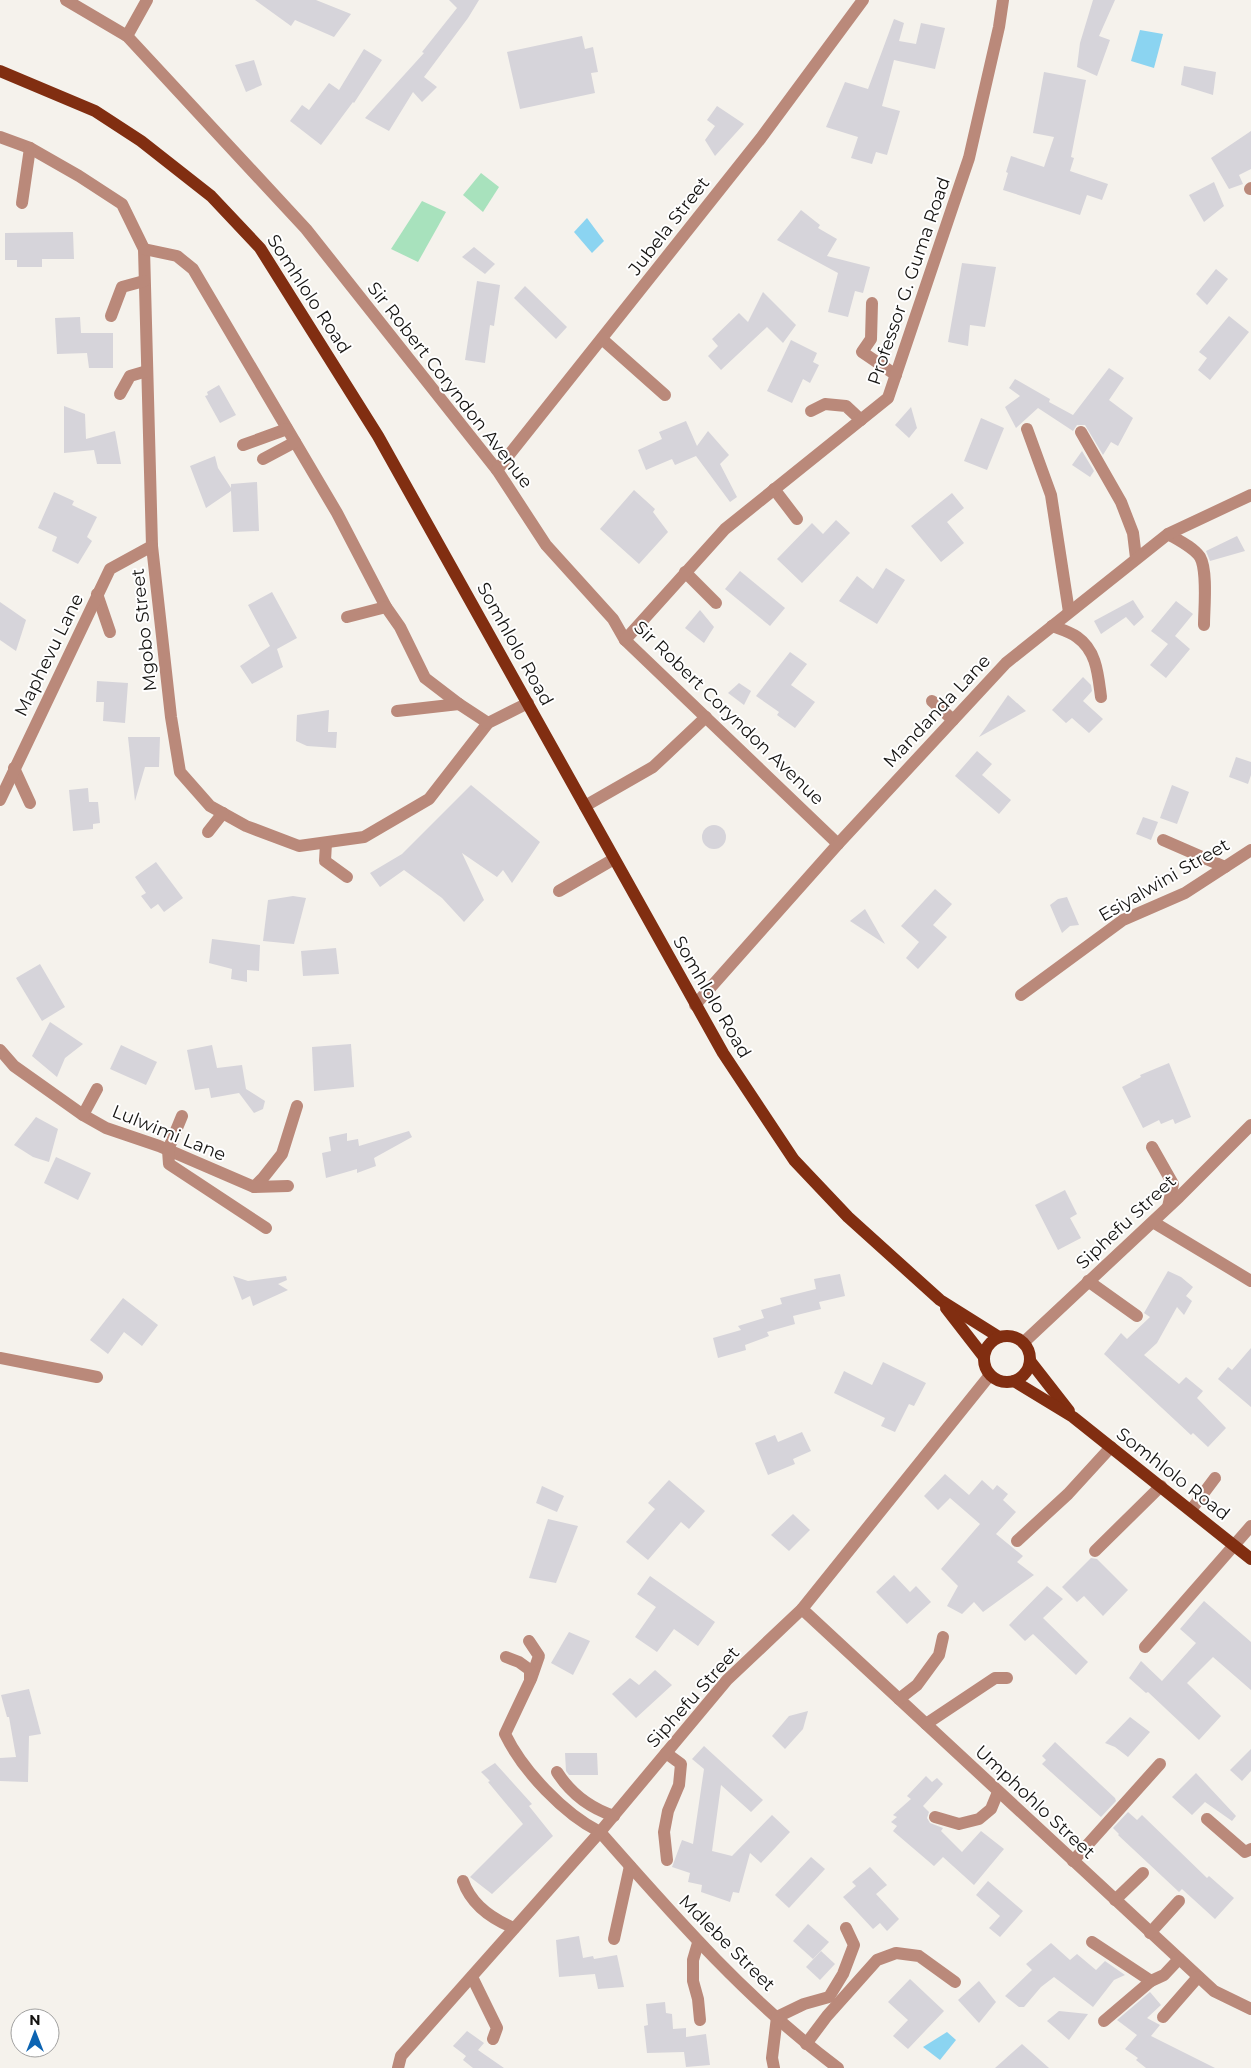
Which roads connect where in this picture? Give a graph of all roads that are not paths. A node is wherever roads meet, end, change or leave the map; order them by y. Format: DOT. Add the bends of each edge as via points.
graph roads {
  1 [pos="66,0"];
  2 [pos="147,0"];
  3 [pos="863,0"];
  4 [pos="1002,0"];
  5 [pos="127,36"];
  6 [pos="0,70"];
  7 [pos="0,136"];
  8 [pos="30,148"];
  9 [pos="22,202"];
  10 [pos="144,249"];
  11 [pos="144,281"];
  12 [pos="872,303"];
  13 [pos="111,316"];
  14 [pos="602,339"];
  15 [pos="147,370"];
  16 [pos="896,375"];
  17 [pos="120,394"];
  18 [pos="665,395"];
  19 [pos="811,411"];
  20 [pos="861,420"];
  21 [pos="287,429"];
  22 [pos="1026,429"];
  23 [pos="1081,432"];
  24 [pos="295,442"];
  25 [pos="243,445"];
  26 [pos="263,459"];
  27 [pos="497,470"];
  28 [pos="774,489"];
  29 [pos="1251,495"];
  30 [pos="797,519"];
  31 [pos="1168,534"];
  32 [pos="152,546"];
  33 [pos="1136,558"];
  34 [pos="685,572"];
  35 [pos="97,594"];
  36 [pos="716,603"];
  37 [pos="386,607"];
  38 [pos="1069,612"];
  39 [pos="347,617"];
  40 [pos="1204,625"];
  41 [pos="1052,626"];
  42 [pos="110,632"];
  43 [pos="625,640"];
  44 [pos="1101,697"];
  45 [pos="932,701"];
  46 [pos="528,703"];
  47 [pos="459,704"];
  48 [pos="397,711"];
  49 [pos="706,717"];
  50 [pos="953,720"];
  51 [pos="488,723"];
  52 [pos="14,768"];
  53 [pos="0,800"];
  54 [pos="30,803"];
  55 [pos="585,806"];
  56 [pos="223,814"];
  57 [pos="208,832"];
  58 [pos="1162,840"];
  59 [pos="326,842"];
  60 [pos="838,844"];
  61 [pos="1251,850"];
  62 [pos="614,859"];
  63 [pos="1225,867"];
  64 [pos="347,877"];
  65 [pos="559,891"];
  66 [pos="1021,995"];
  67 [pos="695,1005"];
  68 [pos="0,1050"];
  69 [pos="97,1089"];
  70 [pos="297,1106"];
  71 [pos="82,1115"];
  72 [pos="182,1116"];
  73 [pos="1249,1132"];
  74 [pos="1152,1147"];
  75 [pos="168,1150"];
  76 [pos="288,1186"];
  77 [pos="254,1187"];
  78 [pos="1168,1207"];
  79 [pos="1153,1222"];
  80 [pos="266,1228"];
  81 [pos="1251,1281"];
  82 [pos="1088,1282"];
  83 [pos="940,1300"];
  84 [pos="1137,1316"];
  85 [pos="999,1337"];
  86 [pos="1023,1343"];
  87 [pos="984,1357"];
  88 [pos="0,1358"];
  89 [pos="1030,1361"];
  90 [pos="990,1375"];
  91 [pos="97,1377"];
  92 [pos="1014,1381"];
  93 [pos="1073,1416"];
  94 [pos="1111,1447"];
  95 [pos="1215,1478"];
  96 [pos="1161,1486"];
  97 [pos="1191,1510"];
  98 [pos="1251,1526"];
  99 [pos="1017,1542"];
  100 [pos="1236,1545"];
  101 [pos="1095,1551"];
  102 [pos="1251,1559"];
  103 [pos="802,1609"];
  104 [pos="943,1637"];
  105 [pos="529,1641"];
  106 [pos="1146,1647"];
  107 [pos="506,1657"];
  108 [pos="1007,1678"];
  109 [pos="530,1681"];
  110 [pos="899,1699"];
  111 [pos="926,1724"];
  112 [pos="666,1753"];
  113 [pos="1160,1764"];
  114 [pos="557,1772"];
  115 [pos="998,1792"];
  116 [pos="614,1816"];
  117 [pos="935,1817"];
  118 [pos="1207,1818"];
  119 [pos="600,1832"];
  120 [pos="1251,1849"];
  121 [pos="667,1860"];
  122 [pos="1072,1861"];
  123 [pos="630,1866"];
  124 [pos="1143,1873"];
  125 [pos="463,1880"];
  126 [pos="1115,1900"];
  127 [pos="1179,1901"];
  128 [pos="514,1928"];
  129 [pos="846,1928"];
  130 [pos="1150,1933"];
  131 [pos="614,1940"];
  132 [pos="698,1942"];
  133 [pos="1092,1942"];
  134 [pos="1179,1959"];
  135 [pos="472,1977"];
  136 [pos="1198,1977"];
  137 [pos="1151,1981"];
  138 [pos="955,1982"];
  139 [pos="1250,2006"];
  140 [pos="777,2017"];
  141 [pos="1163,2017"];
  142 [pos="700,2020"];
  143 [pos="1104,2021"];
  144 [pos="493,2039"];
  145 [pos="806,2044"];
  146 [pos="398,2068"];
  147 [pos="774,2068"];
  148 [pos="838,2068"];
  1 -- 5 [label="street, Sir Robert Coryndon Avenue"];
  2 -- 5 [label="street"];
  3 -- 14 [label="street, Jubela Street" via="761,138"];
  4 -- 16 [label="street, Professor G. Guma Road" via="969,158"];
  5 -- 27 [label="street, Sir Robert Coryndon Avenue" via="306,229"];
  6 -- 46 [label="main road, Somhlolo Road" via="95,111 141,141 211,196 260,248 378,436"];
  7 -- 8 [label="street, Mgobo Street"];
  8 -- 9 [label="street"];
  8 -- 10 [label="street, Mgobo Street" via="122,204"];
  10 -- 11 [label="street, Mgobo Street"];
  10 -- 21 [label="street" via="177,256 193,269"];
  11 -- 13 [label="street" via="122,287"];
  11 -- 15 [label="street, Mgobo Street"];
  12 -- 16 [label="street" via="871,339 862,352"];
  14 -- 18 [label="street"];
  14 -- 27 [label="street, Jubela Street"];
  15 -- 17 [label="street" via="130,376"];
  15 -- 32 [label="street, Mgobo Street"];
  16 -- 20 [label="street, Professor G. Guma Road" via="888,398"];
  19 -- 20 [label="street" via="825,404 846,406"];
  20 -- 28 [label="street, Professor G. Guma Road"];
  21 -- 24 [label="street"];
  21 -- 25 [label="street"];
  22 -- 38 [label="street" via="1051,494"];
  23 -- 33 [label="street" via="1121,502 1133,533"];
  24 -- 26 [label="street"];
  24 -- 37 [label="street"];
  27 -- 43 [label="street, Sir Robert Coryndon Avenue" via="546,545 613,620"];
  28 -- 30 [label="street"];
  28 -- 34 [label="street, Professor G. Guma Road" via="724,529"];
  29 -- 31 [label="street, Mandanda Lane"];
  31 -- 33 [label="street, Mandanda Lane"];
  31 -- 40 [label="street" via="1200,558 1206,585"];
  32 -- 35 [label="street, Maphevu Lane" via="110,569"];
  32 -- 56 [label="street, Mgobo Street" via="180,772 210,806"];
  33 -- 38 [label="street, Mandanda Lane"];
  34 -- 36 [label="street"];
  34 -- 43 [label="street, Professor G. Guma Road"];
  35 -- 42 [label="street"];
  35 -- 52 [label="street, Maphevu Lane"];
  37 -- 39 [label="street"];
  37 -- 47 [label="street" via="400,627 425,678"];
  38 -- 41 [label="street, Mandanda Lane"];
  41 -- 44 [label="street" via="1076,637 1088,648 1097,667"];
  41 -- 50 [label="street, Mandanda Lane" via="1006,663"];
  43 -- 49 [label="street, Sir Robert Coryndon Avenue"];
  45 -- 50 [label="street"];
  46 -- 51 [label="street, Mgobo Street"];
  46 -- 55 [label="main road, Somhlolo Road"];
  47 -- 48 [label="street"];
  47 -- 51 [label="street"];
  49 -- 55 [label="street" via="653,767"];
  49 -- 60 [label="street, Sir Robert Coryndon Avenue"];
  50 -- 60 [label="street, Mandanda Lane"];
  51 -- 59 [label="street, Mgobo Street" via="429,799 364,837"];
  52 -- 53 [label="street, Maphevu Lane"];
  52 -- 54 [label="street"];
  55 -- 62 [label="main road, Somhlolo Road"];
  56 -- 57 [label="street"];
  56 -- 59 [label="street, Mgobo Street" via="299,846"];
  58 -- 63 [label="street"];
  59 -- 64 [label="street" via="325,861"];
  60 -- 67 [label="street, Mandanda Lane"];
  61 -- 63 [label="street, Esiyalwini Street"];
  62 -- 65 [label="street"];
  62 -- 67 [label="main road, Somhlolo Road"];
  63 -- 66 [label="street, Esiyalwini Street" via="1185,893 1123,920"];
  67 -- 83 [label="main road, Somhlolo Road" via="794,1160 848,1217"];
  68 -- 71 [label="street, Lulwimi Lane" via="14,1066"];
  69 -- 71 [label="street"];
  70 -- 77 [label="street" via="282,1154"];
  71 -- 75 [label="street, Lulwimi Lane" via="106,1128"];
  72 -- 75 [label="street"];
  73 -- 78 [label="street, Siphefu Street"];
  74 -- 78 [label="street" via="1173,1184"];
  75 -- 77 [label="street, Lulwimi Lane"];
  75 -- 80 [label="street" via="169,1164"];
  76 -- 77 [label="street"];
  78 -- 79 [label="street, Siphefu Street"];
  79 -- 81 [label="street"];
  79 -- 82 [label="street, Siphefu Street"];
  82 -- 84 [label="street"];
  82 -- 86 [label="street, Siphefu Street"];
  83 -- 85 [label="main road, Somhlolo Road"];
  83 -- 87 [label="main road, Somhlolo Road"];
  85 -- 86 [label="main road, Somhlolo Road" via="1012,1337"];
  85 -- 87 [label="main road" via="988,1345"];
  86 -- 89 [label="main road, Somhlolo Road"];
  87 -- 90 [label="main road, Somhlolo Road"];
  88 -- 91 [label="street"];
  89 -- 92 [label="main road" via="1025,1373"];
  89 -- 93 [label="main road, Somhlolo Road"];
  90 -- 92 [label="main road, Somhlolo Road" via="1001,1381"];
  90 -- 103 [label="street, Siphefu Street"];
  92 -- 93 [label="main road, Somhlolo Road"];
  93 -- 94 [label="main road, Somhlolo Road"];
  94 -- 96 [label="main road, Somhlolo Road"];
  94 -- 99 [label="street"];
  95 -- 97 [label="street"];
  96 -- 97 [label="main road, Somhlolo Road"];
  96 -- 101 [label="street"];
  97 -- 100 [label="main road, Somhlolo Road"];
  98 -- 100 [label="street"];
  100 -- 102 [label="main road, Somhlolo Road"];
  100 -- 106 [label="street"];
  103 -- 110 [label="street, Umphohlo Street"];
  103 -- 112 [label="street, Siphefu Street" via="727,1680"];
  104 -- 110 [label="street" via="939,1655 917,1685"];
  105 -- 109 [label="street" via="539,1656"];
  107 -- 109 [label="street" via="530,1670"];
  108 -- 111 [label="street" via="996,1678"];
  109 -- 119 [label="street, Mdlebe Street" via="505,1734 513,1749 565,1810"];
  110 -- 111 [label="street, Umphohlo Street"];
  111 -- 115 [label="street, Umphohlo Street"];
  112 -- 116 [label="street, Siphefu Street"];
  112 -- 121 [label="street" via="681,1764 679,1785 664,1832"];
  113 -- 122 [label="street"];
  114 -- 116 [label="street" via="566,1786 596,1810"];
  115 -- 117 [label="street" via="991,1809 979,1820 959,1824"];
  115 -- 122 [label="street, Umphohlo Street"];
  116 -- 119 [label="street, Siphefu Street"];
  118 -- 120 [label="street" via="1245,1852"];
  119 -- 123 [label="street, Mdlebe Street"];
  119 -- 128 [label="street, Siphefu Street"];
  122 -- 126 [label="street, Umphohlo Street"];
  123 -- 131 [label="street"];
  123 -- 132 [label="street, Mdlebe Street"];
  124 -- 126 [label="street"];
  125 -- 128 [label="street" via="467,1892 494,1919"];
  126 -- 130 [label="street, Umphohlo Street"];
  127 -- 130 [label="street"];
  128 -- 135 [label="street, Siphefu Street"];
  129 -- 140 [label="street" via="854,1945 844,1974 829,1997"];
  130 -- 134 [label="street, Umphohlo Street"];
  132 -- 140 [label="street, Mdlebe Street"];
  132 -- 142 [label="street" via="693,1960 693,1981"];
  133 -- 137 [label="street"];
  134 -- 136 [label="street, Umphohlo Street"];
  134 -- 137 [label="street" via="1164,1975"];
  135 -- 144 [label="street" via="497,2028"];
  135 -- 146 [label="street, Siphefu Street" via="401,2056"];
  136 -- 139 [label="street, Umphohlo Street" via="1214,1991"];
  136 -- 141 [label="street"];
  137 -- 143 [label="street"];
  138 -- 145 [label="street" via="919,1956 896,1953 877,1960"];
  140 -- 145 [label="street, Mdlebe Street"];
  140 -- 147 [label="street" via="772,2058"];
  145 -- 148 [label="street, Mdlebe Street"];
}
